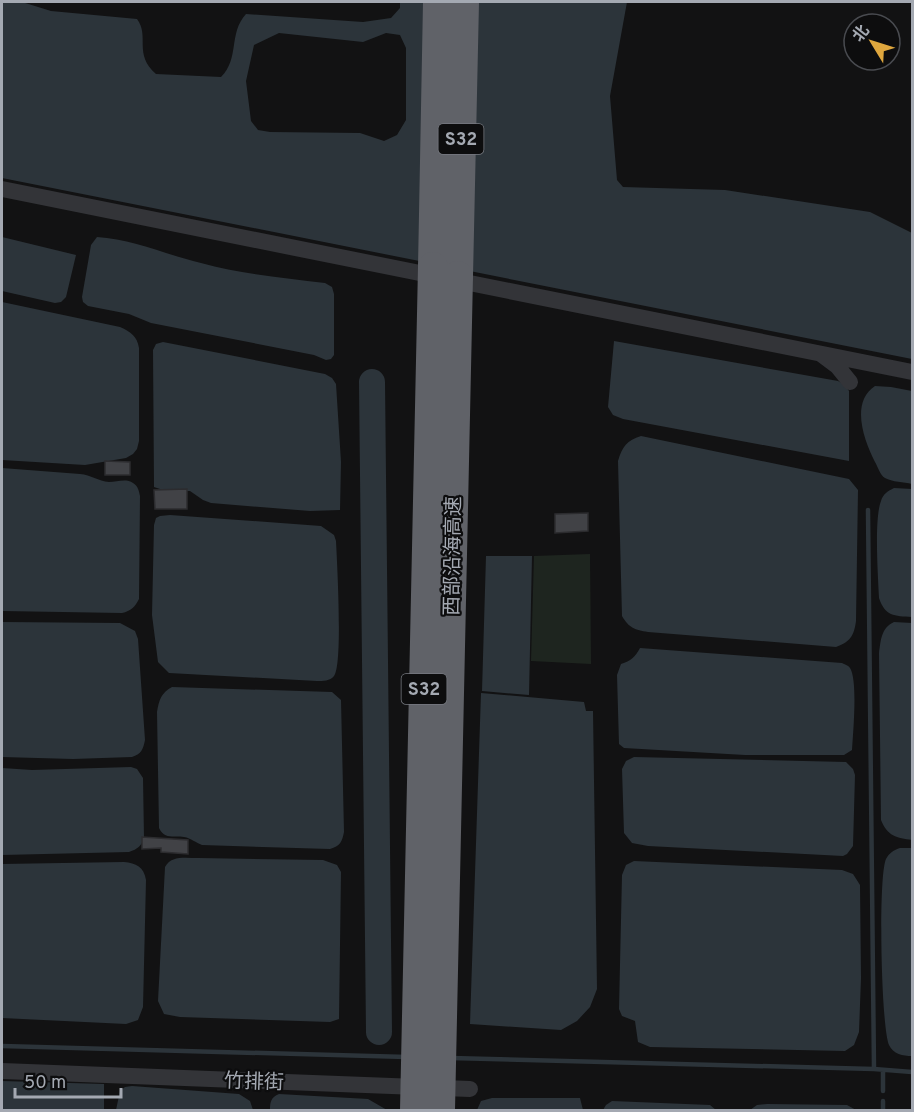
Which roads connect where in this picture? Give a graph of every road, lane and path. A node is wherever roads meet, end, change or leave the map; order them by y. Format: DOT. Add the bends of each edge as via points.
graph roads {
  1 [pos="438,2"];
  2 [pos="464,2"];
  3 [pos="2,189"];
  4 [pos="819,352"];
  5 [pos="912,372"];
  6 [pos="850,382"];
  7 [pos="2,1071"];
  8 [pos="470,1089"];
  9 [pos="416,1110"];
  10 [pos="440,1110"];
  1 -- 9 [label="highway, 西部沿海高速 / S32, bridge"];
  2 -- 10 [label="highway, 西部沿海高速 / S32, bridge"];
  3 -- 4 [label="street"];
  4 -- 5 [label="street"];
  4 -- 6 [label="street"];
  7 -- 8 [label="street, 竹排街"];
}
